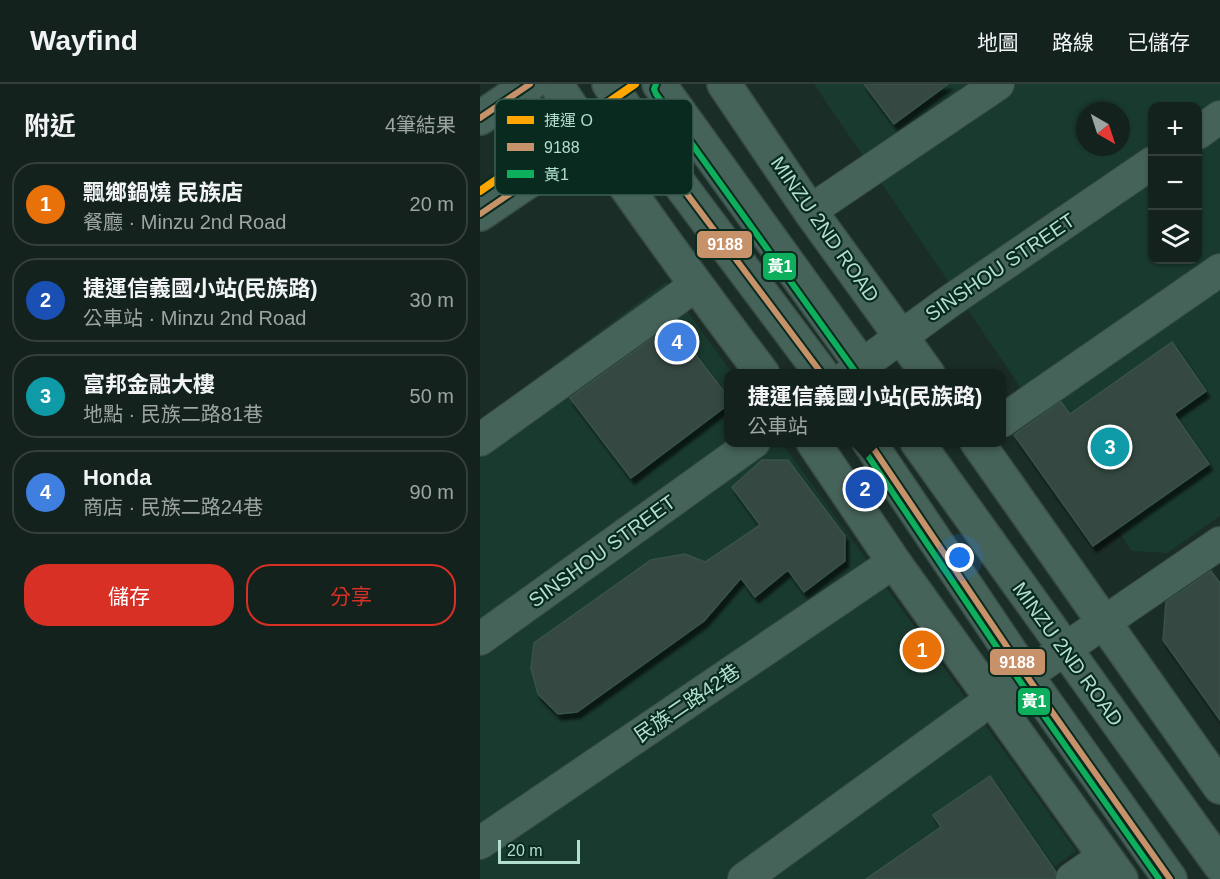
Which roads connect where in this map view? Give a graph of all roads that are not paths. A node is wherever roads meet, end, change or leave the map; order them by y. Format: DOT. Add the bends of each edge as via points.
graph roads {
  1 [pos="556,84"];
  2 [pos="609,84"];
  3 [pos="724,84"];
  4 [pos="998,84"];
  5 [pos="664,86"];
  6 [pos="523,88"];
  7 [pos="507,99"];
  8 [pos="566,99"];
  9 [pos="619,99"];
  10 [pos="647,99"];
  11 [pos="673,99"];
  12 [pos="495,108"];
  13 [pos="1220,117"];
  14 [pos="480,118"];
  15 [pos="693,128"];
  16 [pos="1202,130"];
  17 [pos="1148,166"];
  18 [pos="508,195"];
  19 [pos="631,195"];
  20 [pos="688,195"];
  21 [pos="810,211"];
  22 [pos="480,214"];
  23 [pos="1220,270"];
  24 [pos="696,285"];
  25 [pos="901,336"];
  26 [pos="759,369"];
  27 [pos="818,369"];
  28 [pos="859,369"];
  29 [pos="862,369"];
  30 [pos="924,369"];
  31 [pos="1006,418"];
  32 [pos="480,440"];
  33 [pos="747,447"];
  34 [pos="816,447"];
  35 [pos="872,447"];
  36 [pos="921,447"];
  37 [pos="981,447"];
  38 [pos="1220,543"];
  39 [pos="894,562"];
  40 [pos="1104,621"];
  41 [pos="480,639"];
  42 [pos="1064,648"];
  43 [pos="1026,675"];
  44 [pos="992,699"];
  45 [pos="1220,786"];
  46 [pos="480,843"];
  47 [pos="1220,865"];
  48 [pos="1113,867"];
  49 [pos="744,879"];
  50 [pos="1072,879"];
  51 [pos="1170,879"];
  1 -- 8 [label="street"];
  2 -- 9 [label="street"];
  3 -- 21 [label="street, MINZU 2ND ROAD"];
  4 -- 21 [label="street"];
  5 -- 10 [label="street"];
  5 -- 11 [label="street"];
  6 -- 7 [label="street"];
  12 -- 14 [label="street"];
  13 -- 16 [label="street"];
  15 -- 28 [label="street"];
  17 -- 25 [label="street, SINSHOU STREET"];
  18 -- 22 [label="street"];
  19 -- 24 [label="street"];
  20 -- 27 [label="street"];
  21 -- 25 [label="street, MINZU 2ND ROAD"];
  23 -- 31 [label="street"];
  24 -- 26 [label="street"];
  24 -- 32 [label="street"];
  25 -- 29 [label="street, SINSHOU STREET"];
  25 -- 30 [label="street, MINZU 2ND ROAD"];
  33 -- 41 [label="street, SINSHOU STREET"];
  34 -- 39 [label="street"];
  35 -- 43 [label="street"];
  36 -- 42 [label="street, MINZU 2ND ROAD"];
  37 -- 40 [label="street"];
  38 -- 40 [label="street"];
  39 -- 44 [label="street"];
  39 -- 46 [label="street, 民族二路42巷"];
  40 -- 42 [label="street"];
  40 -- 45 [label="street"];
  42 -- 43 [label="street"];
  42 -- 47 [label="street, MINZU 2ND ROAD"];
  43 -- 44 [label="street"];
  43 -- 51 [label="street"];
  44 -- 48 [label="street"];
  44 -- 49 [label="street"];
  48 -- 50 [label="street"];
}
